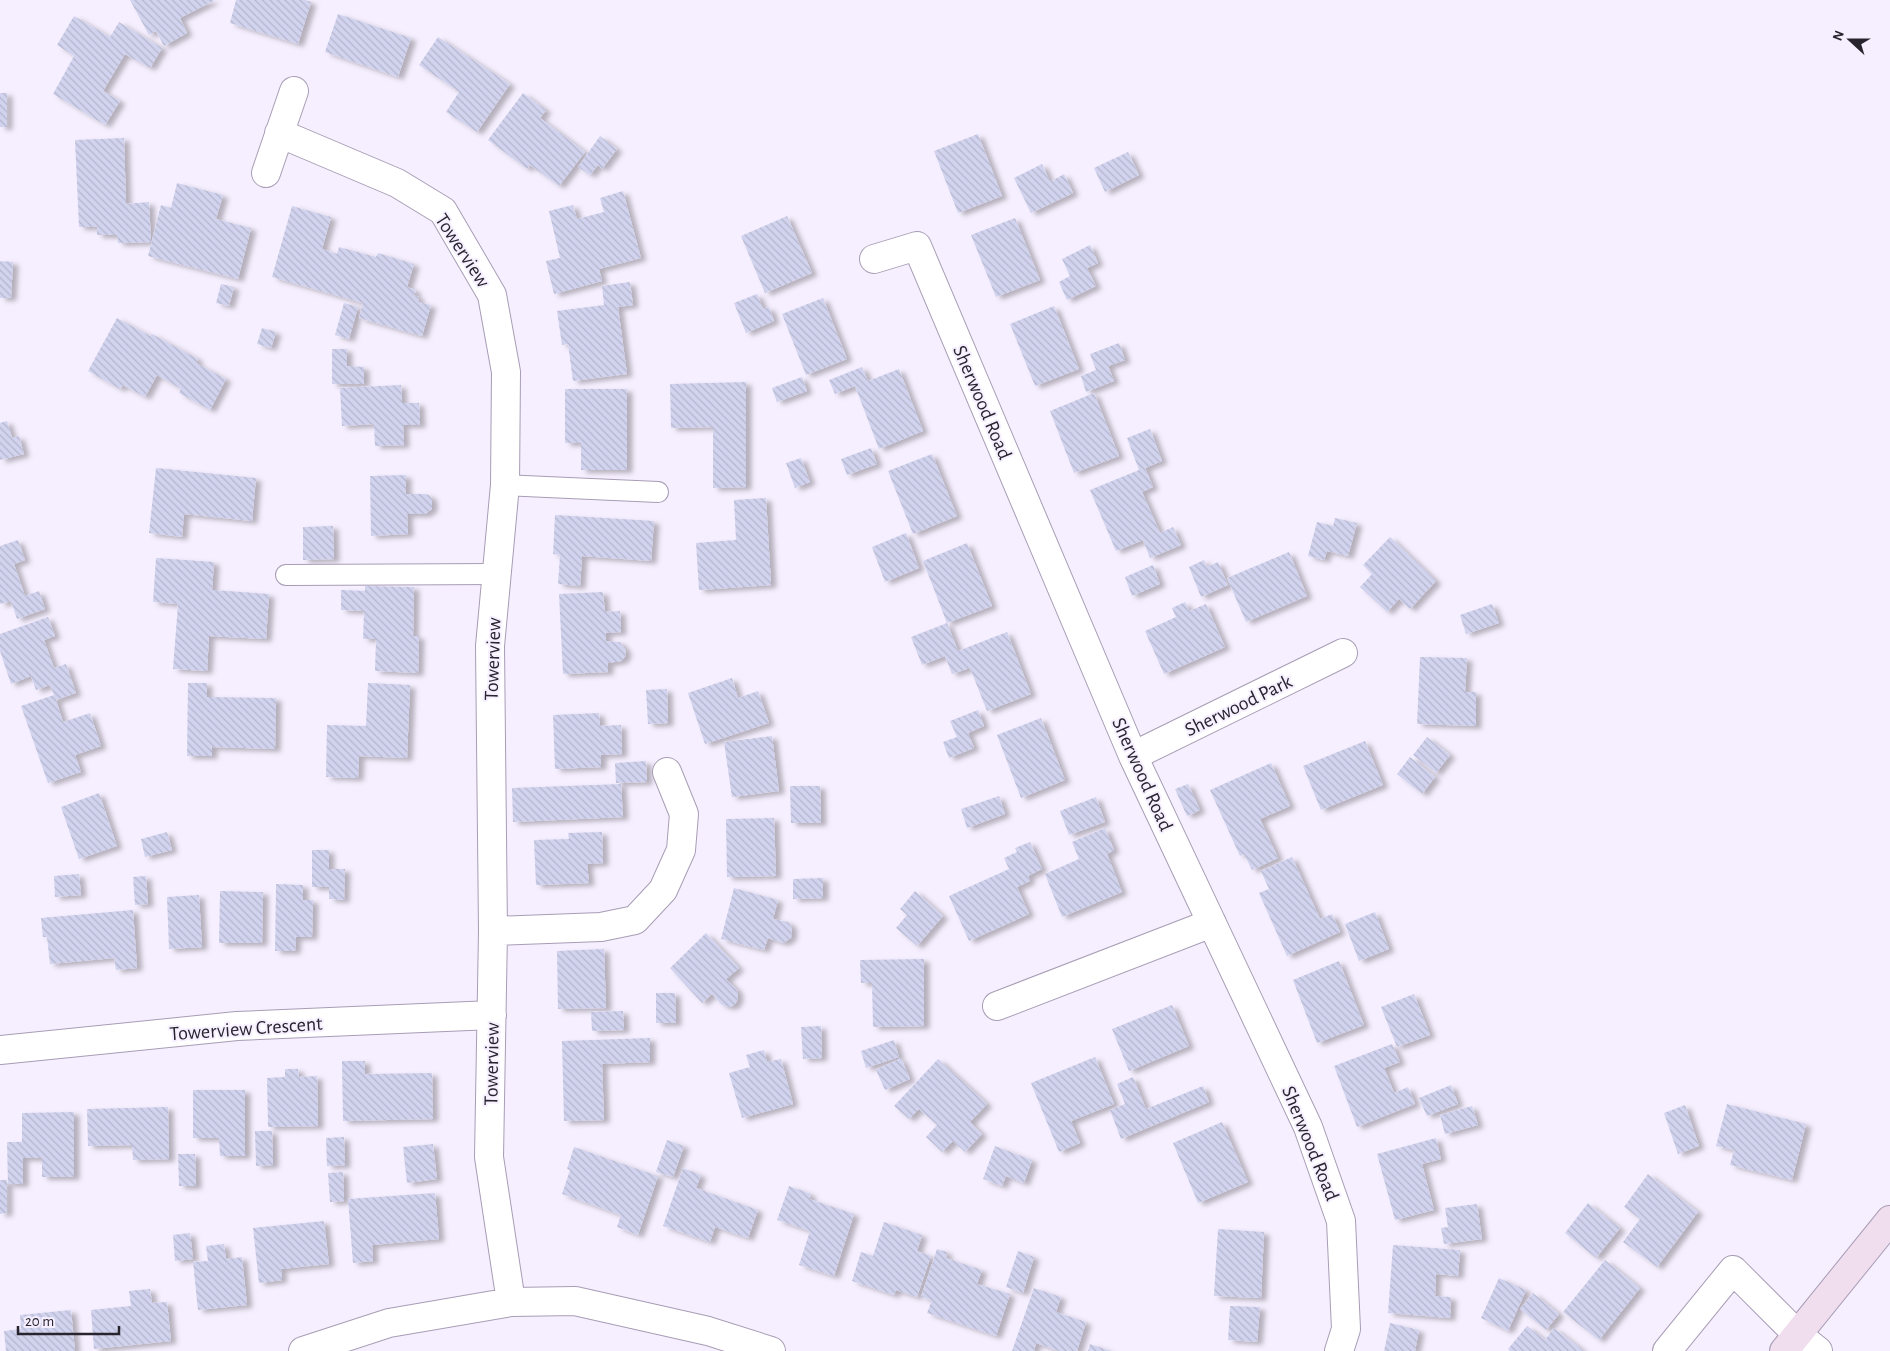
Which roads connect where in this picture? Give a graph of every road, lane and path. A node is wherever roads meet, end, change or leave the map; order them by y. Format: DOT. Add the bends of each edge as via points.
graph roads {
  1 [pos="294,91"];
  2 [pos="279,133"];
  3 [pos="266,173"];
  4 [pos="874,259"];
  5 [pos="505,486"];
  6 [pos="658,492"];
  7 [pos="496,574"];
  8 [pos="286,575"];
  9 [pos="1343,653"];
  10 [pos="1134,756"];
  11 [pos="668,772"];
  12 [pos="1212,923"];
  13 [pos="493,930"];
  14 [pos="997,1006"];
  15 [pos="492,1015"];
  16 [pos="0,1043"];
  17 [pos="1890,1220"];
  18 [pos="511,1302"];
  19 [pos="704,1341"];
  20 [pos="1800,1346"];
  21 [pos="303,1351"];
  22 [pos="771,1351"];
  23 [pos="1339,1351"];
  24 [pos="1667,1351"];
  1 -- 2 [label="street"];
  2 -- 3 [label="street"];
  2 -- 5 [label="street, Towerview" via="397,183 443,211 492,295 506,372"];
  4 -- 10 [label="street, Sherwood Road" via="917,246"];
  5 -- 6 [label="lane"];
  5 -- 7 [label="street, Towerview"];
  7 -- 8 [label="lane"];
  7 -- 13 [label="street, Towerview" via="490,646"];
  9 -- 10 [label="street, Sherwood Park"];
  10 -- 12 [label="street, Sherwood Road"];
  11 -- 13 [label="street" via="684,814 681,850 663,890 635,920 601,927"];
  12 -- 14 [label="street"];
  12 -- 23 [label="street, Sherwood Road" via="1308,1127 1341,1221 1346,1329"];
  13 -- 15 [label="street, Towerview"];
  15 -- 16 [label="street, Towerview Crescent" via="237,1026"];
  15 -- 18 [label="street, Towerview" via="489,1157"];
  17 -- 20 [label="main road"];
  18 -- 19 [label="street" via="575,1301"];
  18 -- 21 [label="street" via="389,1323"];
  19 -- 22 [label="street"];
  20 -- 24 [label="street" via="1733,1270"];
}
